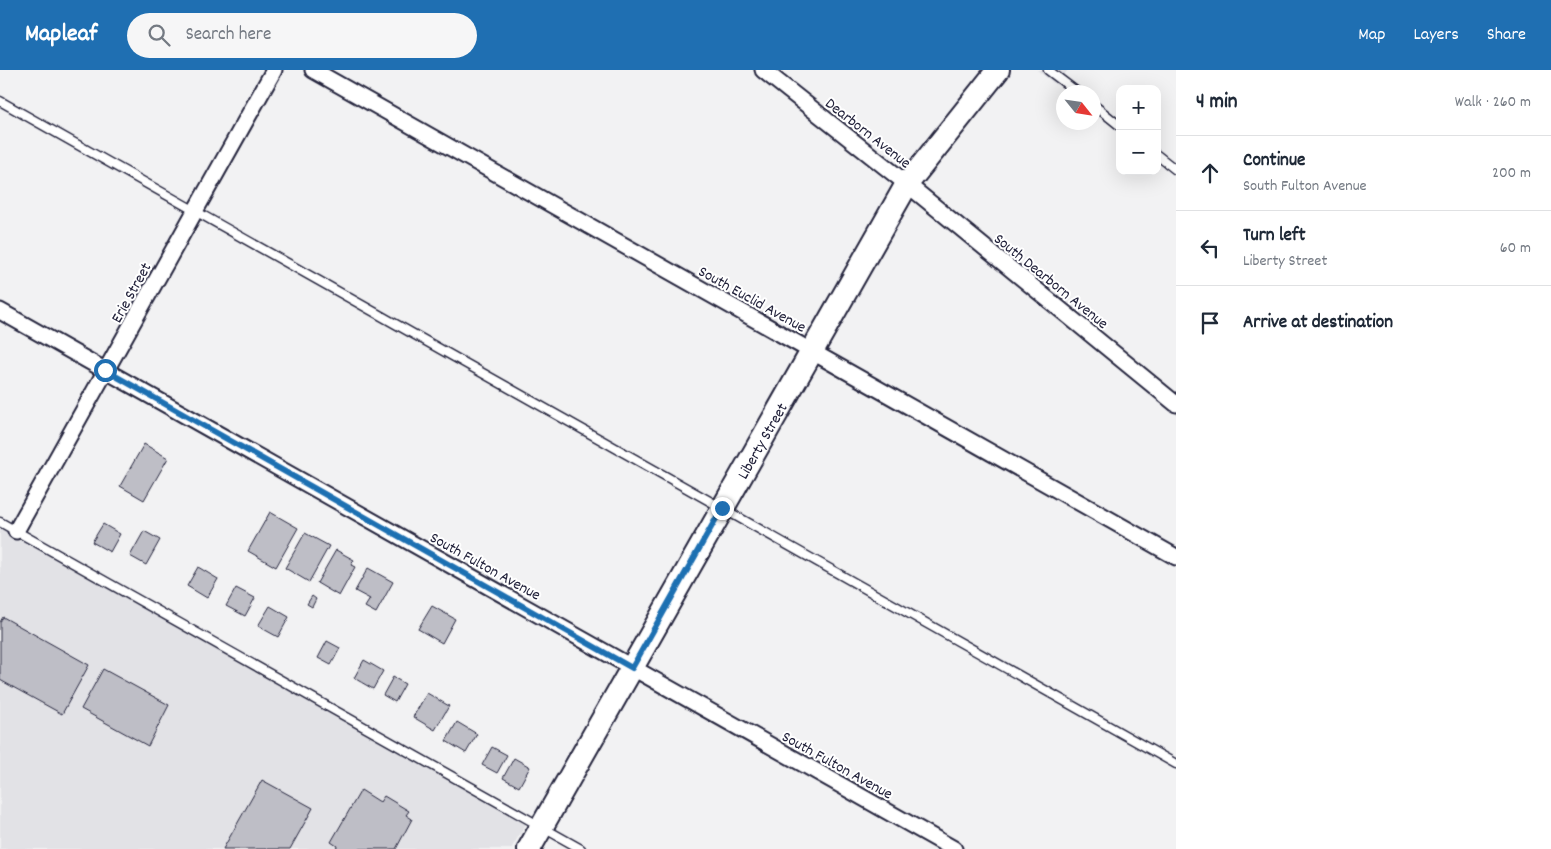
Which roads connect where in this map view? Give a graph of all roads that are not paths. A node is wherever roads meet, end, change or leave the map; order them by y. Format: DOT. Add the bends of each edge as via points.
graph roads {
  1 [pos="274,70"];
  2 [pos="313,70"];
  3 [pos="763,70"];
  4 [pos="998,70"];
  5 [pos="1048,70"];
  6 [pos="1068,85"];
  7 [pos="0,101"];
  8 [pos="1101,111"];
  9 [pos="1116,123"];
  10 [pos="1161,158"];
  11 [pos="1176,170"];
  12 [pos="907,184"];
  13 [pos="195,211"];
  14 [pos="0,311"];
  15 [pos="812,352"];
  16 [pos="105,370"];
  17 [pos="1176,404"];
  18 [pos="722,508"];
  19 [pos="0,522"];
  20 [pos="16,531"];
  21 [pos="1176,557"];
  22 [pos="632,668"];
  23 [pos="1176,764"];
  24 [pos="542,827"];
  25 [pos="529,849"];
  26 [pos="581,849"];
  27 [pos="954,849"];
  1 -- 13 [label="street, Erie Street"];
  2 -- 15 [label="street, South Euclid Avenue"];
  3 -- 12 [label="street, Dearborn Avenue"];
  4 -- 12 [label="street, Liberty Street"];
  5 -- 6 [label="lane"];
  7 -- 13 [label="lane"];
  8 -- 9 [label="lane"];
  10 -- 11 [label="lane"];
  12 -- 15 [label="street, Liberty Street"];
  12 -- 17 [label="street, South Dearborn Avenue"];
  13 -- 16 [label="street, Erie Street"];
  13 -- 18 [label="lane"];
  14 -- 16 [label="street, South Fulton Avenue"];
  15 -- 18 [label="street, Liberty Street"];
  15 -- 21 [label="street, South Euclid Avenue"];
  16 -- 20 [label="street, Erie Street"];
  16 -- 22 [label="street, South Fulton Avenue"];
  18 -- 22 [label="street, Liberty Street"];
  18 -- 23 [label="lane"];
  19 -- 20 [label="lane"];
  20 -- 24 [label="lane"];
  22 -- 24 [label="street, Liberty Street"];
  22 -- 27 [label="street, South Fulton Avenue"];
  24 -- 25 [label="street, Liberty Street"];
  24 -- 26 [label="lane"];
}
